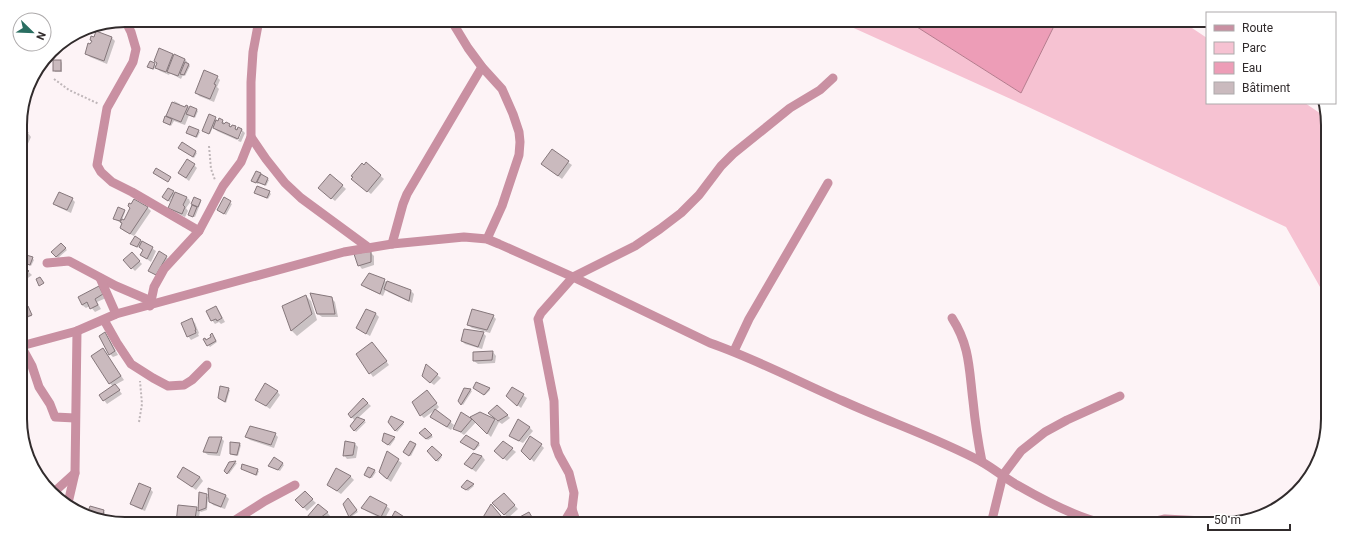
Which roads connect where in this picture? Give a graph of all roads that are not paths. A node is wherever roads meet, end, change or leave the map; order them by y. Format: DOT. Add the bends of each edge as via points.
graph roads {
  1 [pos="128,27"];
  2 [pos="258,27"];
  3 [pos="455,27"];
  4 [pos="482,68"];
  5 [pos="832,78"];
  6 [pos="251,136"];
  7 [pos="828,183"];
  8 [pos="199,231"];
  9 [pos="486,239"];
  10 [pos="392,244"];
  11 [pos="370,248"];
  12 [pos="47,263"];
  13 [pos="573,277"];
  14 [pos="100,278"];
  15 [pos="150,303"];
  16 [pos="116,314"];
  17 [pos="952,318"];
  18 [pos="104,320"];
  19 [pos="77,331"];
  20 [pos="27,345"];
  21 [pos="734,351"];
  22 [pos="27,356"];
  23 [pos="207,365"];
  24 [pos="1120,396"];
  25 [pos="75,418"];
  26 [pos="982,462"];
  27 [pos="74,473"];
  28 [pos="1003,475"];
  29 [pos="295,485"];
  30 [pos="57,490"];
  31 [pos="69,499"];
  32 [pos="572,509"];
  33 [pos="240,517"];
  34 [pos="567,517"];
  35 [pos="575,517"];
  36 [pos="993,517"];
  37 [pos="1080,517"];
  1 -- 8 [label="street" via="136,49 133,62 107,108 97,164 100,172 112,182"];
  2 -- 6 [label="street" via="251,82"];
  3 -- 4 [label="street"];
  4 -- 9 [label="street" via="502,89 513,114 520,142 519,155 507,192"];
  4 -- 10 [label="street" via="407,194"];
  5 -- 13 [label="street" via="820,90 790,108 733,154 699,195 660,229 635,246"];
  6 -- 8 [label="street" via="241,162 223,186"];
  6 -- 11 [label="street" via="285,183 301,198"];
  7 -- 21 [label="street" via="753,312"];
  8 -- 15 [label="street" via="164,269 154,287"];
  9 -- 10 [label="street" via="464,237"];
  9 -- 13 [label="street"];
  10 -- 11 [label="street"];
  11 -- 15 [label="street" via="344,252"];
  12 -- 14 [label="street" via="69,261"];
  13 -- 21 [label="street" via="710,343"];
  13 -- 32 [label="street" via="538,319 554,401 556,444 573,484"];
  14 -- 15 [label="street"];
  14 -- 16 [label="street"];
  15 -- 16 [label="street"];
  16 -- 18 [label="street"];
  17 -- 26 [label="street" via="961,331 970,368"];
  18 -- 19 [label="street"];
  18 -- 23 [label="street" via="131,364 168,386 184,385"];
  19 -- 20 [label="street"];
  19 -- 25 [label="street"];
  21 -- 26 [label="street"];
  22 -- 25 [label="street" via="39,387 55,417"];
  24 -- 28 [label="street" via="1045,432 1020,451"];
  25 -- 27 [label="street"];
  26 -- 28 [label="street"];
  27 -- 30 [label="street"];
  27 -- 31 [label="street"];
  28 -- 36 [label="street"];
  28 -- 37 [label="street" via="1037,496"];
  29 -- 33 [label="street"];
  32 -- 34 [label="street"];
  32 -- 35 [label="street"];
}
